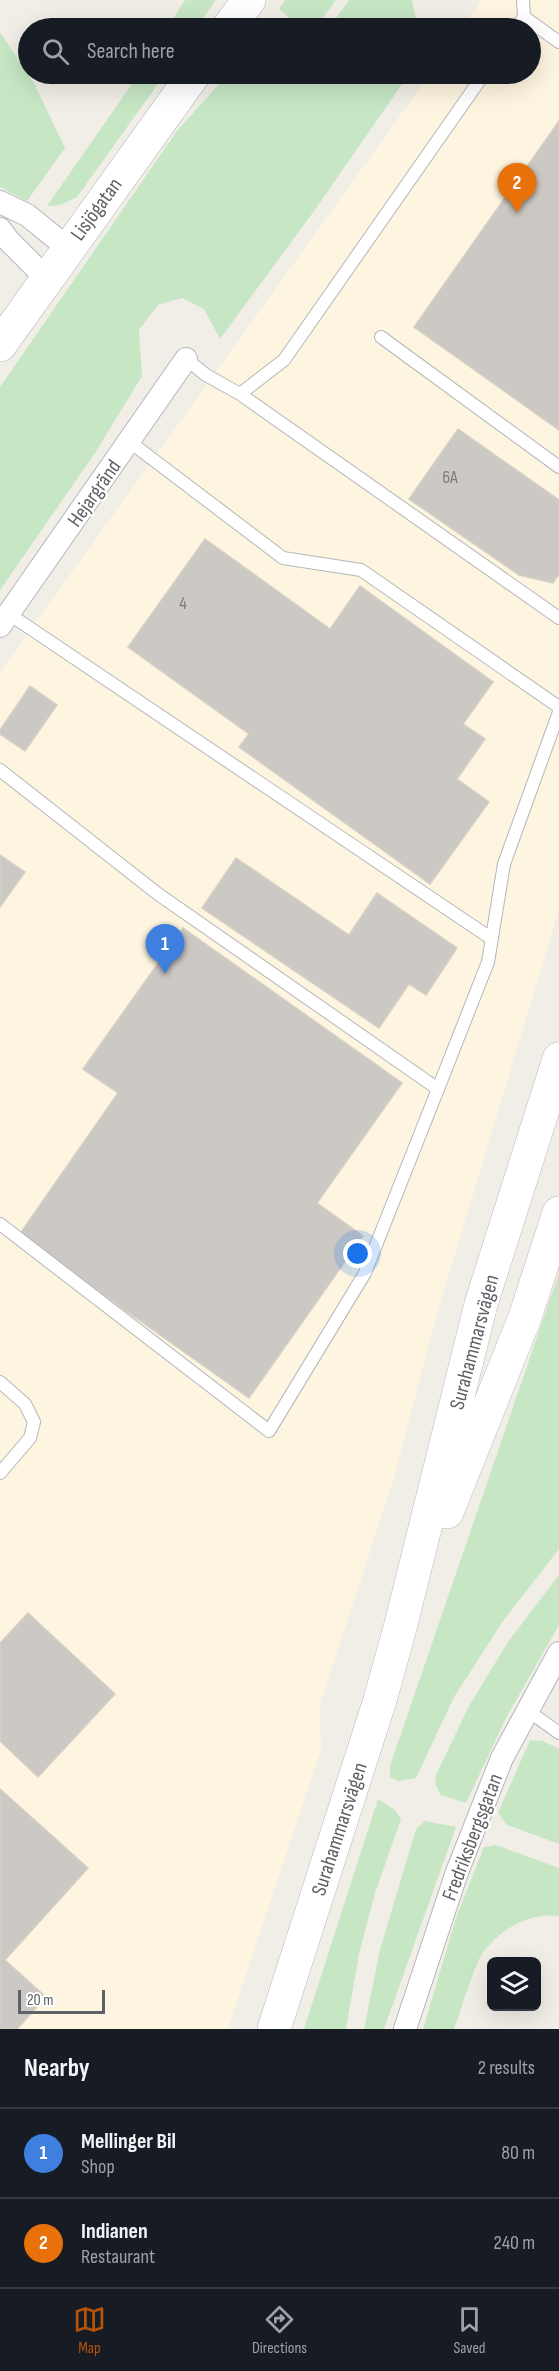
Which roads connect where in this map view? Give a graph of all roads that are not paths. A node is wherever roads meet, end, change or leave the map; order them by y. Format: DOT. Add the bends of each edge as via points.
graph roads {
  1 [pos="249,0"];
  2 [pos="523,0"];
  3 [pos="524,17"];
  4 [pos="236,18"];
  5 [pos="541,29"];
  6 [pos="559,42"];
  7 [pos="187,84"];
  8 [pos="477,84"];
  9 [pos="0,202"];
  10 [pos="0,228"];
  11 [pos="68,248"];
  12 [pos="46,278"];
  13 [pos="381,337"];
  14 [pos="0,345"];
  15 [pos="186,359"];
  16 [pos="240,394"];
  17 [pos="130,442"];
  18 [pos="559,467"];
  19 [pos="559,618"];
  20 [pos="4,620"];
  21 [pos="559,706"];
  22 [pos="559,712"];
  23 [pos="0,770"];
  24 [pos="492,939"];
  25 [pos="559,1059"];
  26 [pos="438,1089"];
  27 [pos="559,1213"];
  28 [pos="0,1224"];
  29 [pos="0,1382"];
  30 [pos="0,1473"];
  31 [pos="400,1628"];
  32 [pos="559,1653"];
  33 [pos="527,1710"];
  34 [pos="559,1733"];
  35 [pos="274,2029"];
  36 [pos="405,2029"];
  1 -- 4 [label="main road"];
  2 -- 3 [label="lane"];
  5 -- 6 [label="lane"];
  7 -- 11 [label="main road, Lisjögatan"];
  8 -- 16 [label="lane" via="284,360"];
  9 -- 11 [label="street" via="27,215"];
  10 -- 12 [label="street"];
  11 -- 12 [label="main road, Lisjögatan"];
  12 -- 14 [label="main road, Lisjögatan"];
  13 -- 18 [label="lane"];
  15 -- 16 [label="lane"];
  15 -- 17 [label="street, Hejargränd"];
  16 -- 19 [label="lane"];
  17 -- 20 [label="street, Hejargränd"];
  17 -- 21 [label="lane" via="283,558 361,570"];
  20 -- 24 [label="lane"];
  22 -- 24 [label="lane" via="504,864"];
  23 -- 26 [label="lane" via="158,894"];
  24 -- 26 [label="lane" via="488,962"];
  25 -- 31 [label="main road, Surahammarsvägen" via="481,1304"];
  26 -- 28 [label="lane" via="365,1273 269,1431"];
  27 -- 31 [label="main road, Surahammarsvägen" via="525,1317"];
  29 -- 30 [label="lane" via="25,1404 34,1422 30,1438"];
  31 -- 35 [label="main road, Surahammarsvägen"];
  32 -- 33 [label="street, Fredriksbergsgatan"];
  33 -- 34 [label="lane"];
  33 -- 36 [label="street, Fredriksbergsgatan" via="502,1758 458,1872"];
}
